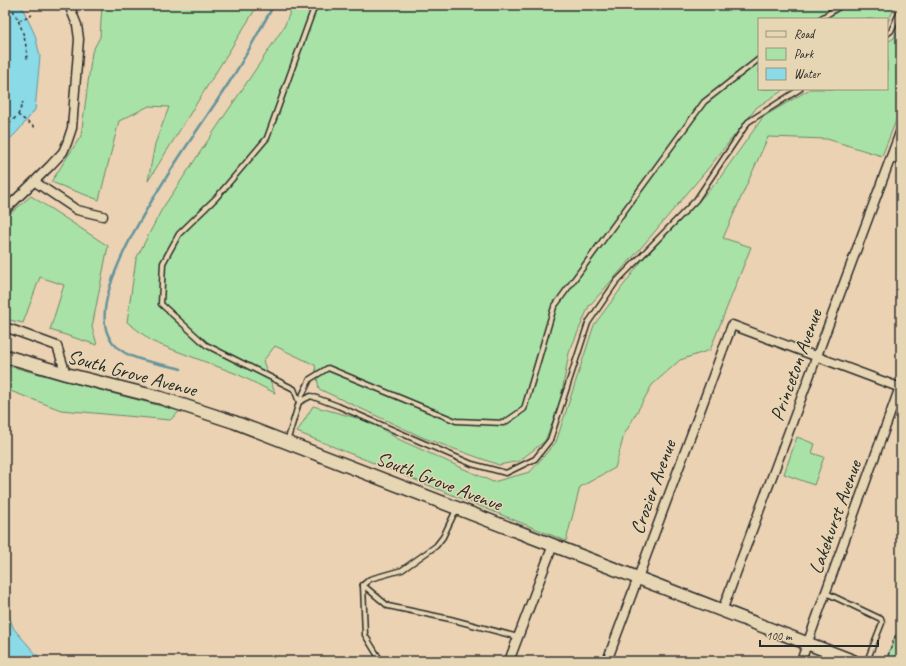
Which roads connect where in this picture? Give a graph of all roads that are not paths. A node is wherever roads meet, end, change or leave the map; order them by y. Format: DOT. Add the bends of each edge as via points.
graph roads {
  1 [pos="69,5"];
  2 [pos="315,5"];
  3 [pos="842,5"];
  4 [pos="901,9"];
  5 [pos="822,18"];
  6 [pos="888,33"];
  7 [pos="758,60"];
  8 [pos="798,90"];
  9 [pos="901,130"];
  10 [pos="891,157"];
  11 [pos="901,161"];
  12 [pos="34,182"];
  13 [pos="5,210"];
  14 [pos="103,216"];
  15 [pos="5,327"];
  16 [pos="5,356"];
  17 [pos="818,357"];
  18 [pos="66,374"];
  19 [pos="901,386"];
  20 [pos="299,402"];
  21 [pos="287,442"];
  22 [pos="458,508"];
  23 [pos="553,545"];
  24 [pos="638,578"];
  25 [pos="363,585"];
  26 [pos="826,593"];
  27 [pos="722,611"];
  28 [pos="518,637"];
  29 [pos="808,644"];
  30 [pos="381,661"];
  31 [pos="509,661"];
  32 [pos="607,661"];
  33 [pos="801,661"];
  34 [pos="853,661"];
  35 [pos="868,661"];
  1 -- 12 [label="street" via="77,25 79,39 72,128 63,152"];
  2 -- 20 [label="lane" via="266,138 216,198 179,234 163,263 161,304 206,344 294,389"];
  3 -- 5 [label="lane"];
  4 -- 6 [label="lane"];
  7 -- 20 [label="lane" via="704,102 554,307 524,409 519,413 504,424 456,421 328,368 310,379"];
  8 -- 20 [label="lane" via="748,122 696,200 616,282 588,323 550,440 535,459 506,473 472,464 311,396"];
  9 -- 10 [label="street, Princeton Avenue"];
  10 -- 11 [label="street"];
  10 -- 17 [label="street, Princeton Avenue"];
  12 -- 13 [label="street"];
  12 -- 14 [label="street" via="77,210"];
  15 -- 18 [label="street" via="57,346"];
  16 -- 18 [label="main road, South Grove Avenue"];
  17 -- 19 [label="street"];
  17 -- 24 [label="street, Crozier Avenue" via="732,324"];
  17 -- 27 [label="street, Princeton Avenue"];
  18 -- 21 [label="main road, South Grove Avenue" via="162,398"];
  19 -- 26 [label="street, Lakehurst Avenue"];
  20 -- 21 [label="lane"];
  21 -- 22 [label="main road, South Grove Avenue"];
  22 -- 23 [label="main road, South Grove Avenue"];
  22 -- 25 [label="lane" via="436,546 402,570 370,579"];
  23 -- 24 [label="main road, South Grove Avenue"];
  23 -- 28 [label="street"];
  24 -- 27 [label="main road, South Grove Avenue"];
  24 -- 32 [label="street, Crozier Avenue"];
  25 -- 28 [label="lane" via="388,606"];
  25 -- 30 [label="lane" via="365,635"];
  26 -- 29 [label="street, Lakehurst Avenue"];
  26 -- 35 [label="lane" via="881,619 882,623"];
  27 -- 29 [label="main road, South Grove Avenue"];
  28 -- 31 [label="street"];
  29 -- 33 [label="street, Lakehurst Avenue"];
  29 -- 34 [label="main road, South Grove Avenue"];
}
